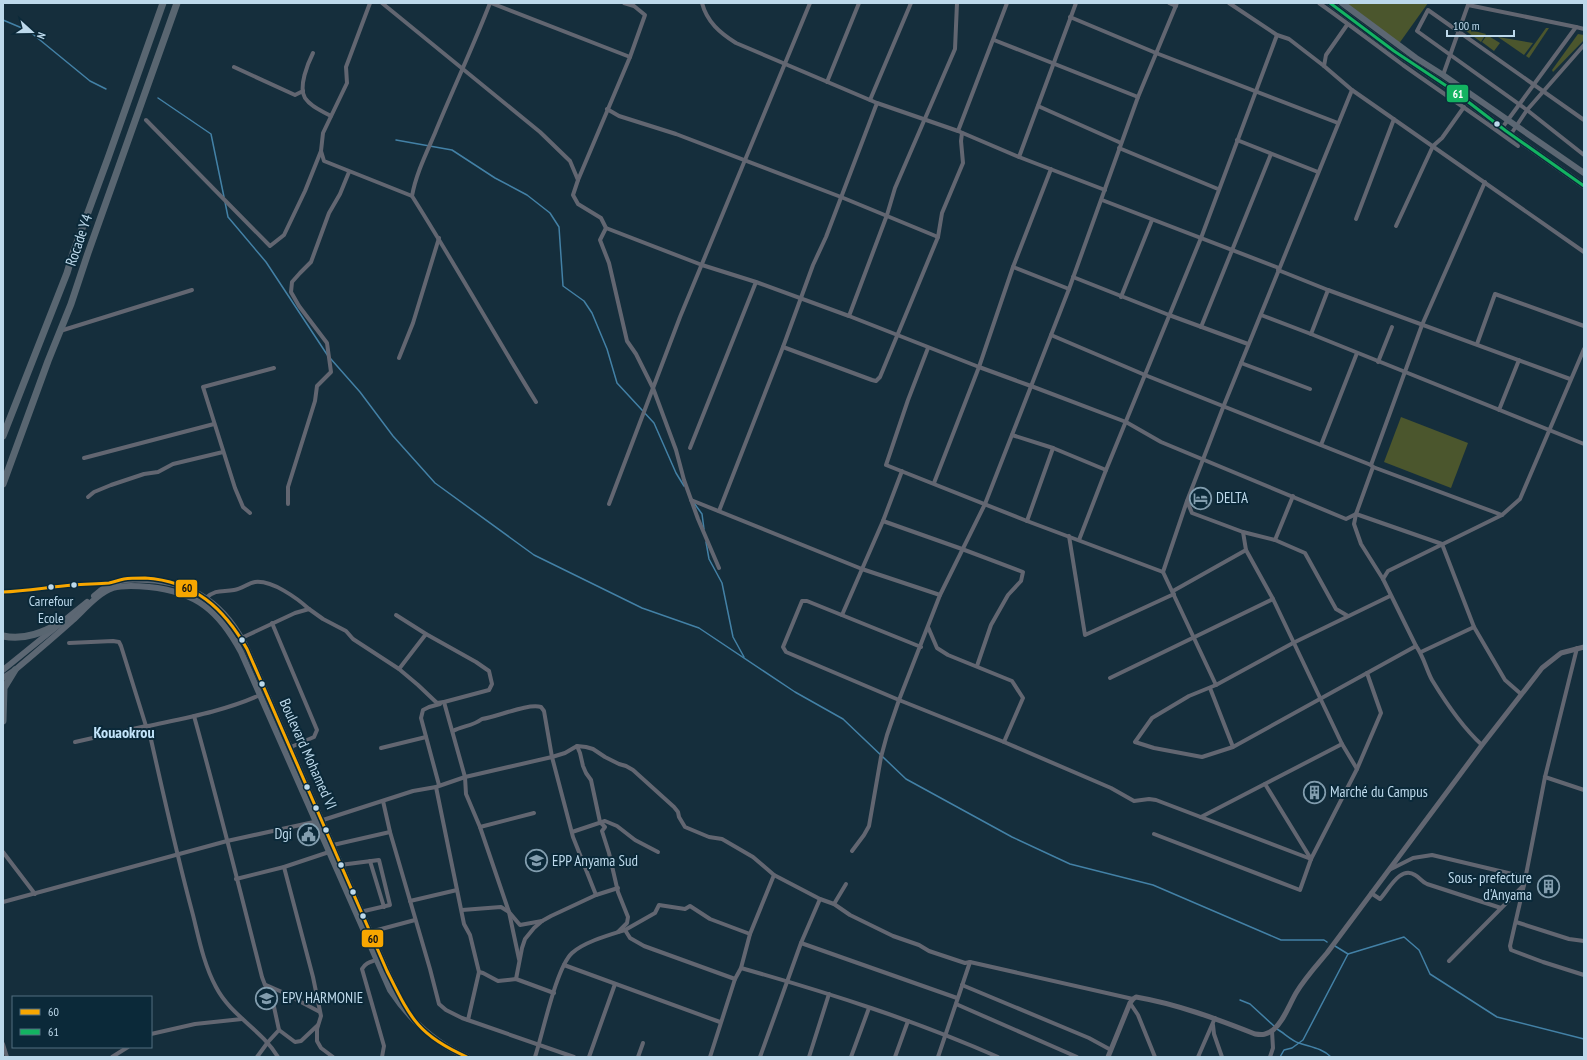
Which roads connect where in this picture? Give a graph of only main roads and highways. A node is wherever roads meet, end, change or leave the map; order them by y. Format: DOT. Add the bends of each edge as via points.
graph roads {
  1 [pos="163,3"];
  2 [pos="177,3"];
  3 [pos="1330,3"];
  4 [pos="1342,3"];
  5 [pos="1584,173"];
  6 [pos="1584,186"];
  7 [pos="3,436"];
  8 [pos="3,484"];
  9 [pos="65,621"];
  10 [pos="3,636"];
  11 [pos="3,670"];
  12 [pos="15,670"];
  13 [pos="3,678"];
  14 [pos="3,721"];
  15 [pos="338,866"];
  16 [pos="359,912"];
  17 [pos="409,1014"];
  18 [pos="467,1057"];
  1 -- 7 [label="highway, Rocade Y4" via="64,280"];
  2 -- 8 [label="highway, Rocade Y4" via="71,304"];
  3 -- 6 [label="main road"];
  4 -- 5 [label="main road" via="1416,58"];
  9 -- 10 [label="highway" via="32,636"];
  9 -- 11 [label="main road, Boulevard Mohamed VI"];
  9 -- 15 [label="main road, Boulevard Mohamed VI" via="100,591 122,580 174,583 194,590 220,609 241,637 323,820"];
  12 -- 13 [label="main road, Boulevard Mohamed VI"];
  12 -- 14 [label="highway" via="4,688"];
  12 -- 15 [label="main road, Boulevard Mohamed VI" via="96,599 113,588 160,588 190,596 202,603 217,616 235,641 329,852"];
  15 -- 16 [label="main road, Boulevard Mohamed VI"];
  16 -- 17 [label="main road, Boulevard Mohamed VI"];
  16 -- 17 [label="main road, Boulevard Mohamed VI" via="390,990"];
  17 -- 18 [label="main road" via="424,1031 443,1046"];
}
